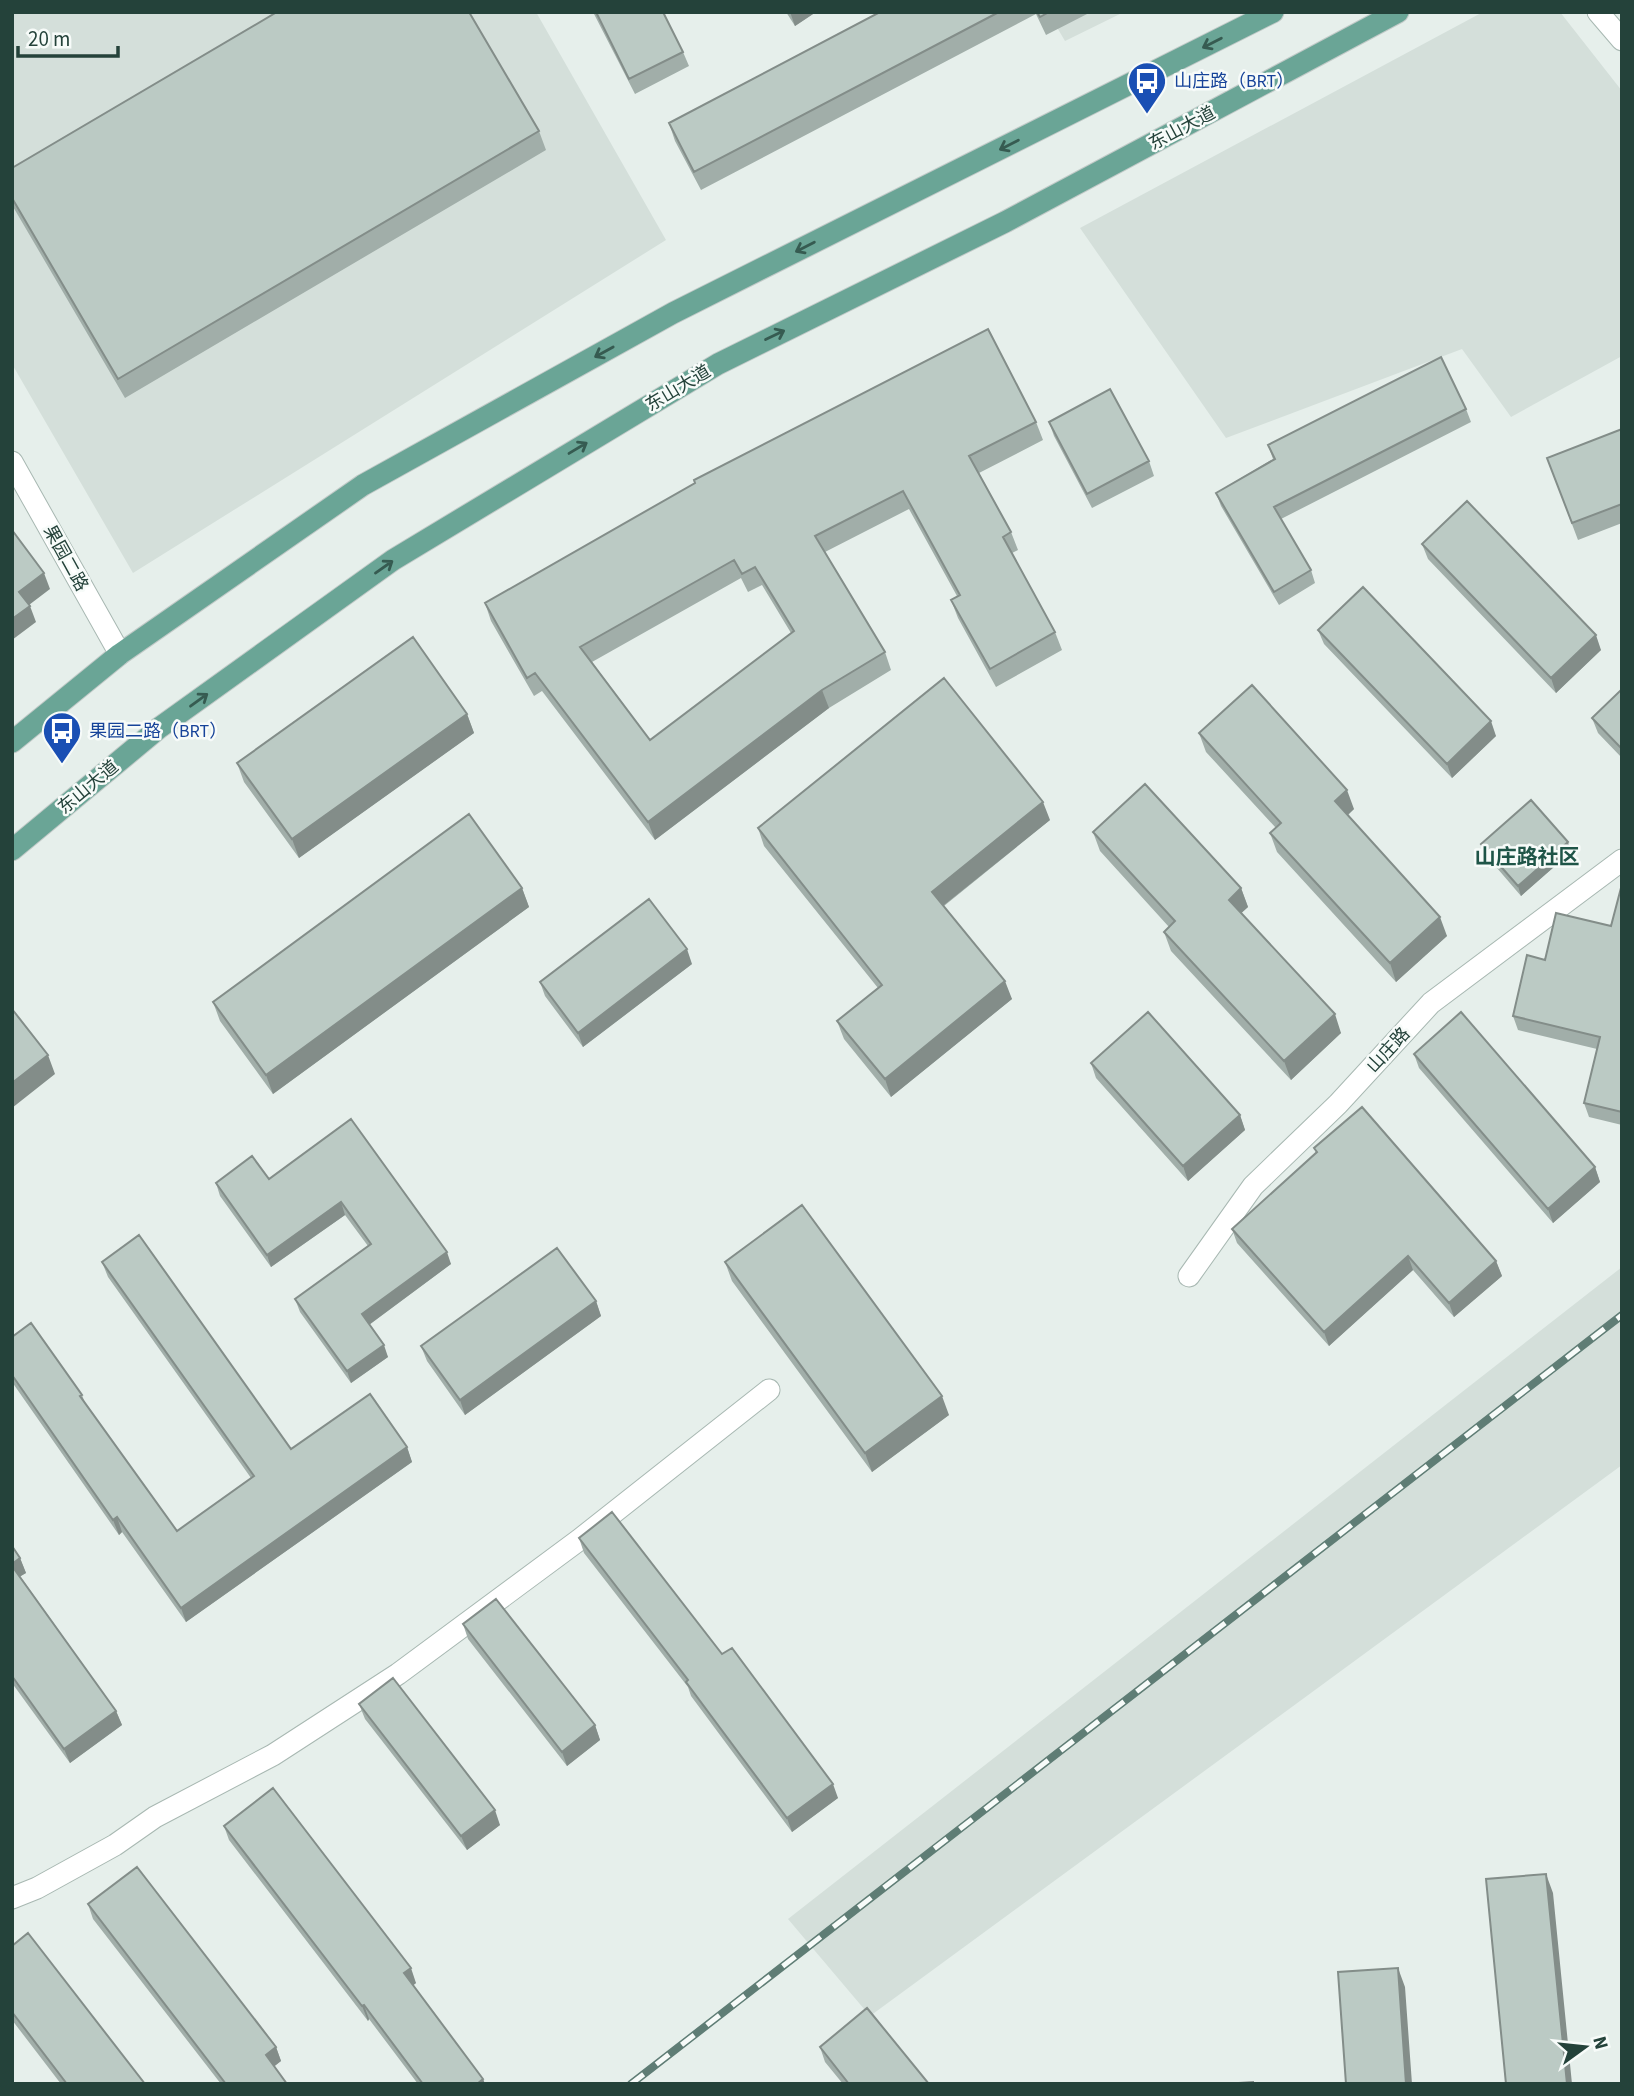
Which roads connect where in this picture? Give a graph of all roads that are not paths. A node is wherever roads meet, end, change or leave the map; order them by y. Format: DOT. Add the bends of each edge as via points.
graph roads {
  1 [pos="1273,12"];
  2 [pos="1398,12"];
  3 [pos="1598,12"];
  4 [pos="1622,40"];
  5 [pos="12,462"];
  6 [pos="120,654"];
  7 [pos="12,741"];
  8 [pos="12,850"];
  9 [pos="1622,860"];
  10 [pos="1189,1276"];
  11 [pos="769,1390"];
  12 [pos="12,1898"];
  1 -- 6 [label="main road, one-way" via="673,313 363,485"];
  8 -- 2 [label="main road, 东山大道, one-way" via="159,728 393,560 718,364 1005,222"];
  3 -- 4 [label="street"];
  5 -- 6 [label="street, 果园二路"];
  6 -- 7 [label="main road"];
  9 -- 10 [label="street, 山庄路" via="1432,1003 1253,1186"];
  11 -- 12 [label="street" via="579,1540 398,1674 273,1755"];
}
